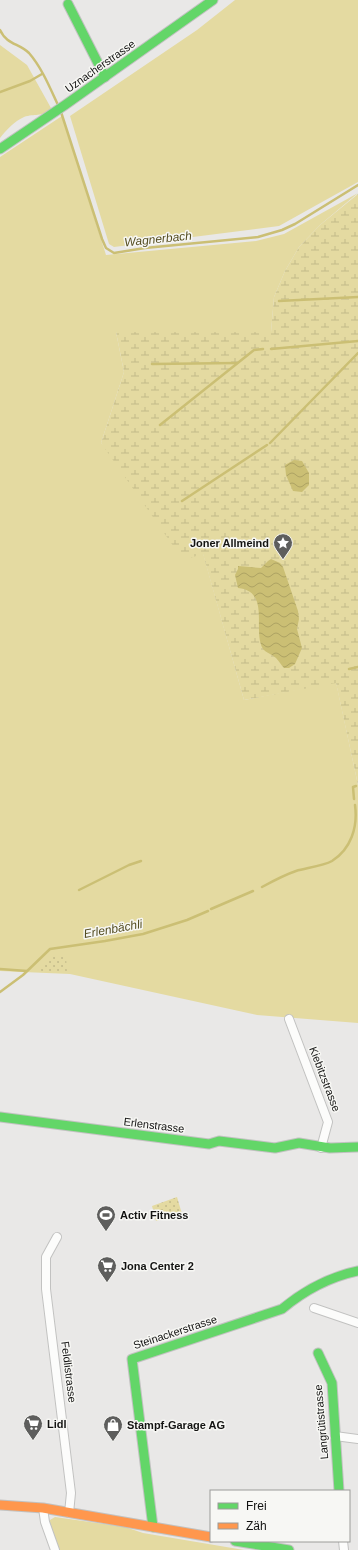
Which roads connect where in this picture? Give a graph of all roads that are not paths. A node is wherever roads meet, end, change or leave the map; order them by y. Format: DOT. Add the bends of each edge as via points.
graph roads {
  1 [pos="213,0"];
  2 [pos="68,4"];
  3 [pos="105,77"];
  4 [pos="0,149"];
  5 [pos="289,1020"];
  6 [pos="0,1117"];
  7 [pos="358,1147"];
  8 [pos="322,1148"];
  9 [pos="57,1237"];
  10 [pos="358,1271"];
  11 [pos="314,1308"];
  12 [pos="358,1323"];
  13 [pos="318,1353"];
  14 [pos="335,1436"];
  15 [pos="358,1439"];
  16 [pos="339,1490"];
  17 [pos="0,1505"];
  18 [pos="43,1508"];
  19 [pos="69,1513"];
  20 [pos="153,1527"];
  21 [pos="210,1537"];
  22 [pos="241,1542"];
  23 [pos="55,1550"];
  24 [pos="289,1550"];
  1 -- 3 [label="street, Uznacherstrasse"];
  2 -- 3 [label="street"];
  3 -- 4 [label="street, Uznacherstrasse"];
  5 -- 8 [label="street, Kiebitzstrasse" via="328,1122"];
  6 -- 8 [label="street, Erlenstrasse" via="209,1144 219,1141 275,1148 304,1144"];
  7 -- 8 [label="street"];
  9 -- 19 [label="street, Feldlistrasse" via="46,1257 46,1289 71,1493"];
  10 -- 20 [label="street, Steinackerstrasse" via="329,1279 298,1295 282,1309 132,1359"];
  11 -- 12 [label="street"];
  13 -- 14 [label="street, Langrütistrasse" via="332,1384"];
  14 -- 15 [label="street"];
  14 -- 16 [label="street, Langrütistrasse"];
  17 -- 18 [label="street"];
  18 -- 19 [label="street"];
  18 -- 23 [label="street"];
  19 -- 20 [label="street"];
  20 -- 21 [label="street"];
  22 -- 24 [label="street"];
}
